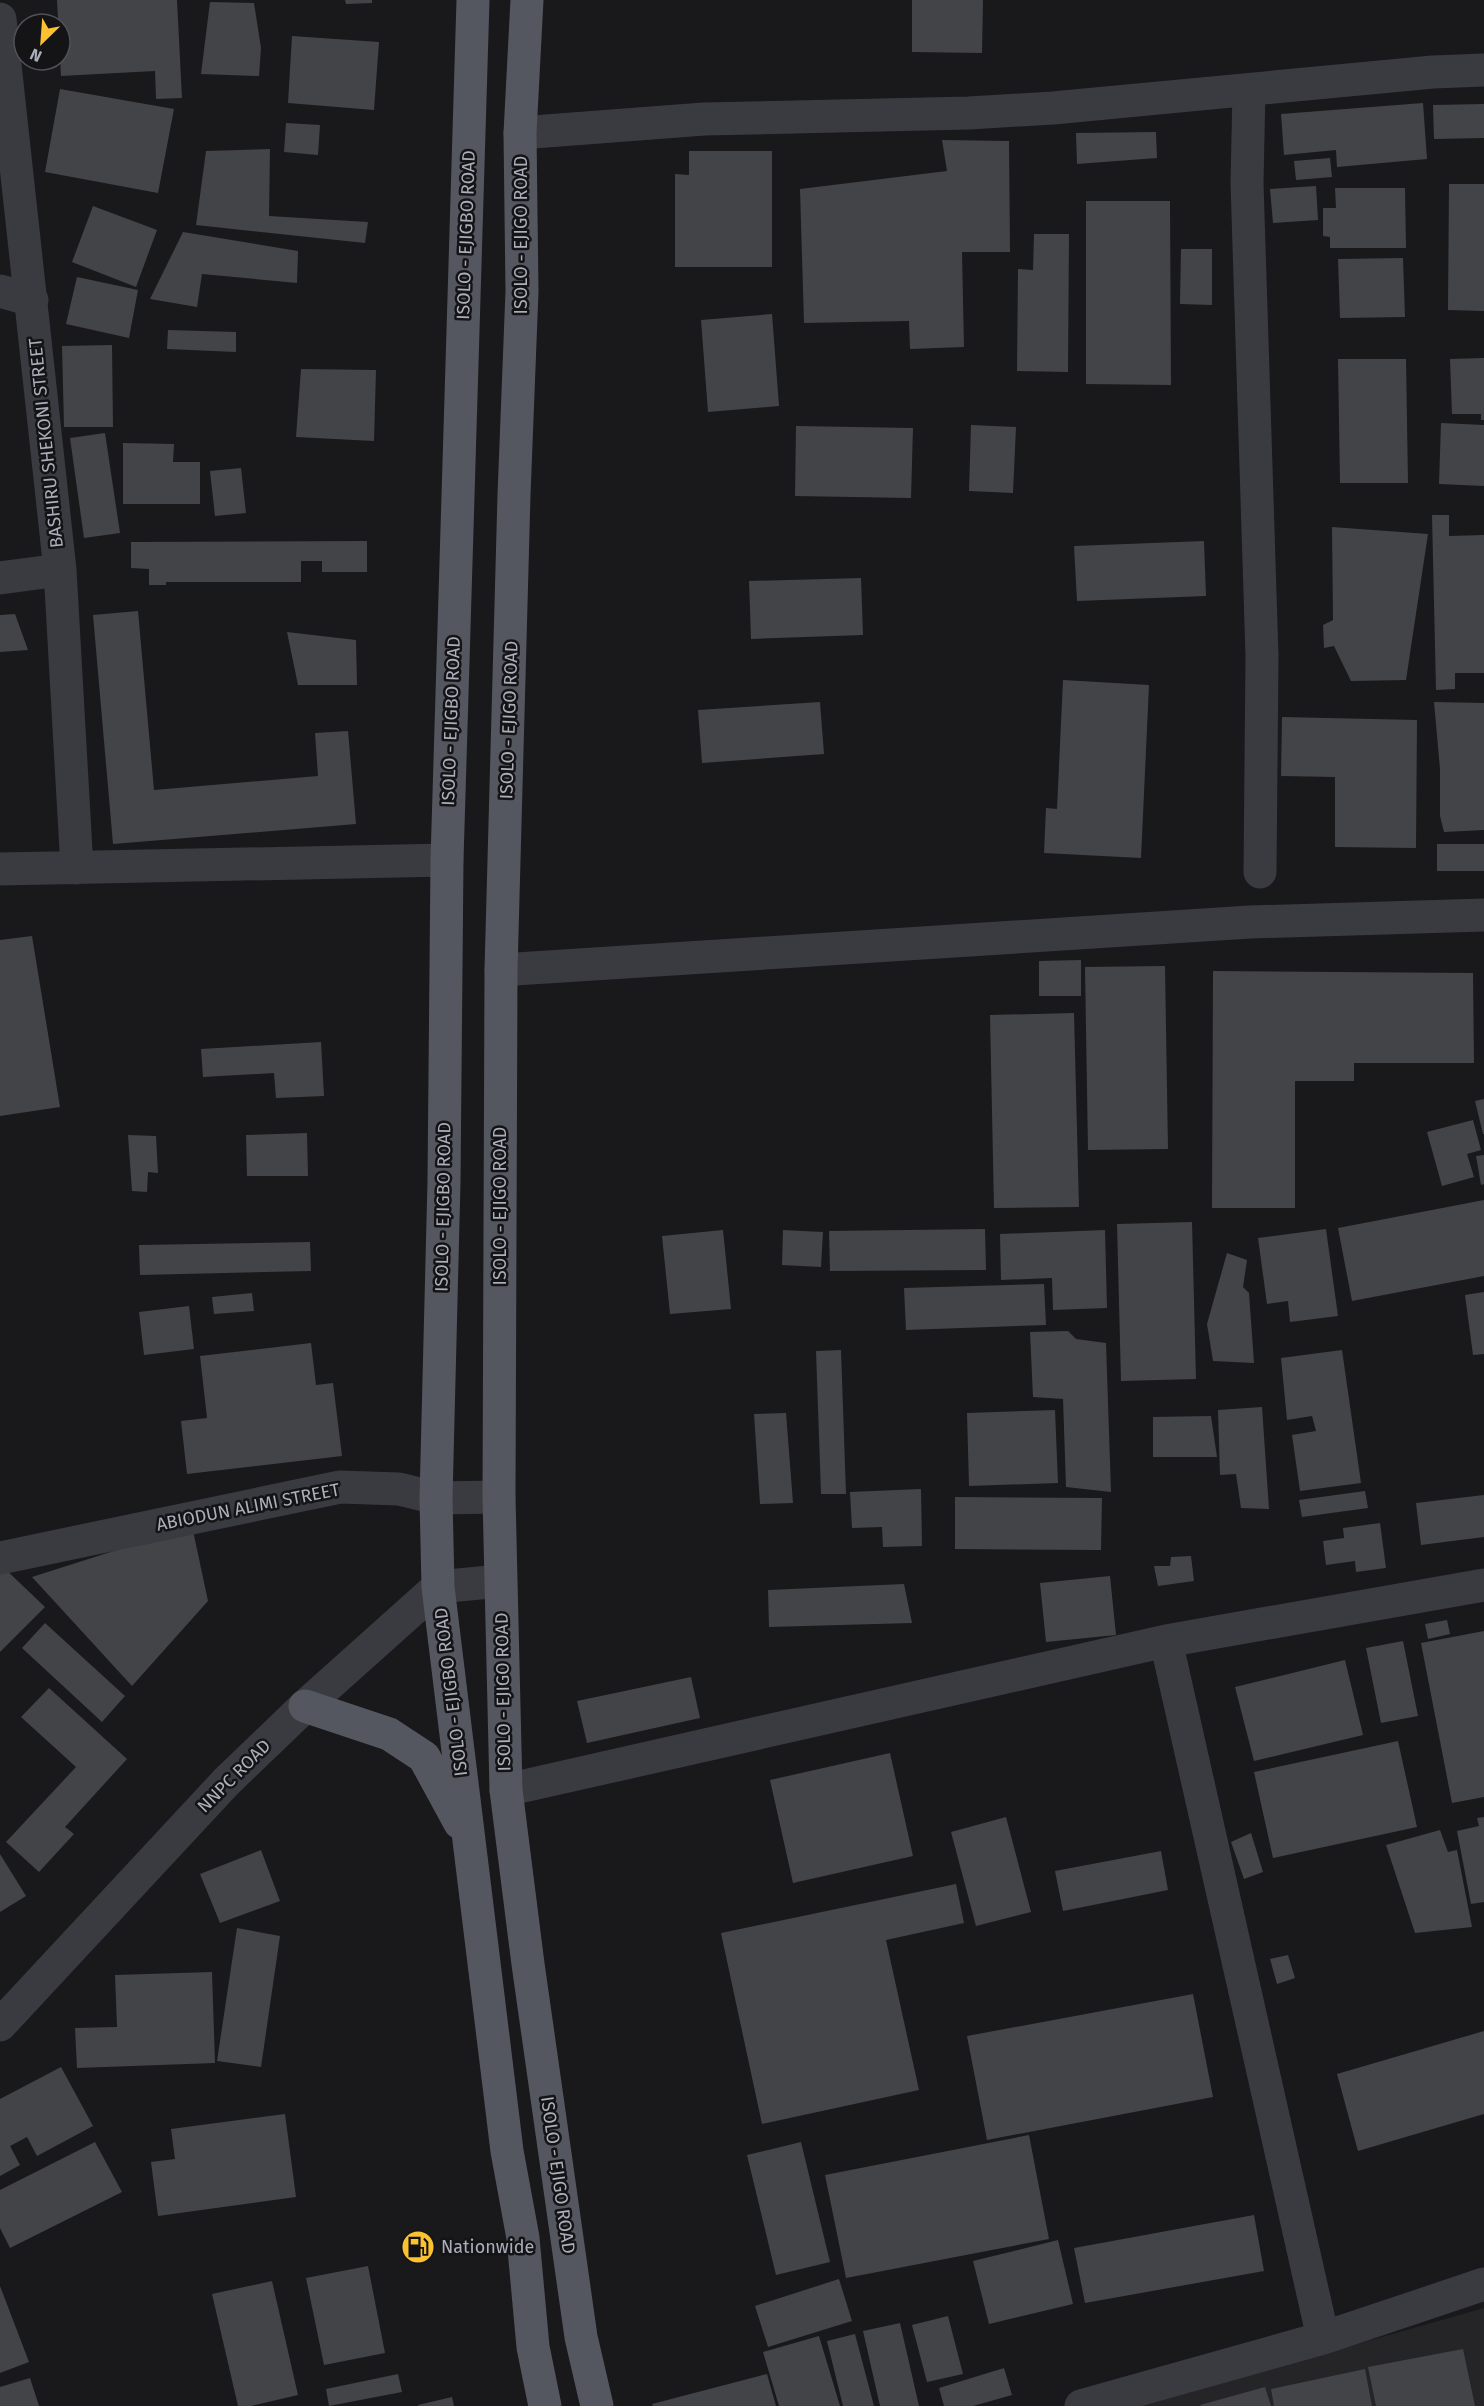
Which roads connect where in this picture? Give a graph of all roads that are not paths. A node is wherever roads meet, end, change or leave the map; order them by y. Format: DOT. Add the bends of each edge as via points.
graph roads {
  1 [pos="473,0"];
  2 [pos="526,0"];
  3 [pos="0,19"];
  4 [pos="1484,70"];
  5 [pos="1249,90"];
  6 [pos="520,133"];
  7 [pos="0,291"];
  8 [pos="32,300"];
  9 [pos="60,570"];
  10 [pos="0,578"];
  11 [pos="447,860"];
  12 [pos="76,868"];
  13 [pos="0,869"];
  14 [pos="1260,872"];
  15 [pos="1484,915"];
  16 [pos="501,970"];
  17 [pos="499,1497"];
  18 [pos="436,1498"];
  19 [pos="0,1558"];
  20 [pos="500,1581"];
  21 [pos="1484,1585"];
  22 [pos="438,1587"];
  23 [pos="1166,1641"];
  24 [pos="305,1706"];
  25 [pos="506,1790"];
  26 [pos="468,1837"];
  27 [pos="0,2025"];
  28 [pos="1484,2284"];
  29 [pos="1323,2338"];
  30 [pos="545,2406"];
  31 [pos="597,2406"];
  32 [pos="1081,2406"];
  1 -- 11 [label="main road, ISOLO - EJIGBO ROAD"];
  2 -- 6 [label="main road, ISOLO - EJIGO ROAD"];
  3 -- 8 [label="street, BASHIRU SHEKONI STREET"];
  4 -- 5 [label="street"];
  5 -- 6 [label="street" via="969,113 704,119"];
  5 -- 14 [label="street" via="1247,183 1262,656"];
  6 -- 16 [label="main road, ISOLO - EJIGO ROAD" via="522,291"];
  7 -- 8 [label="street"];
  8 -- 9 [label="street, BASHIRU SHEKONI STREET"];
  9 -- 10 [label="street"];
  9 -- 12 [label="street, BASHIRU SHEKONI STREET"];
  11 -- 12 [label="street"];
  11 -- 18 [label="main road, ISOLO - EJIGBO ROAD"];
  12 -- 13 [label="street"];
  15 -- 16 [label="street" via="1250,922"];
  16 -- 17 [label="main road, ISOLO - EJIGO ROAD"];
  17 -- 18 [label="street, ABIODUN ALIMI STREET"];
  17 -- 20 [label="main road, ISOLO - EJIGO ROAD"];
  18 -- 19 [label="street, ABIODUN ALIMI STREET" via="399,1489 340,1487"];
  18 -- 22 [label="main road, ISOLO - EJIGBO ROAD"];
  20 -- 22 [label="street"];
  20 -- 25 [label="main road, ISOLO - EJIGO ROAD"];
  21 -- 23 [label="street"];
  22 -- 24 [label="street, NNPC ROAD"];
  22 -- 26 [label="main road, ISOLO - EJIGBO ROAD"];
  23 -- 25 [label="street"];
  23 -- 29 [label="street"];
  24 -- 26 [label="main road" via="389,1734 424,1757"];
  24 -- 27 [label="street, NNPC ROAD" via="226,1782"];
  25 -- 31 [label="main road, ISOLO - EJIGO ROAD" via="581,2337"];
  26 -- 30 [label="main road, ISOLO - EJIGBO ROAD" via="507,2151 523,2238 533,2347"];
  28 -- 29 [label="street"];
  29 -- 32 [label="street"];
}
